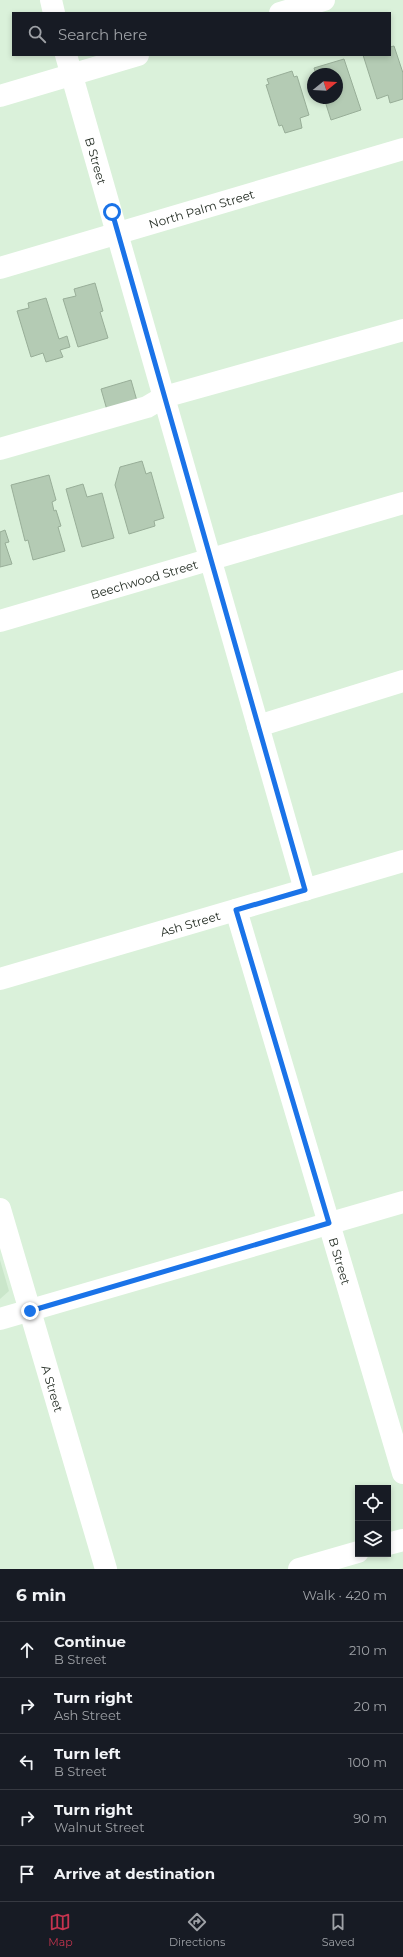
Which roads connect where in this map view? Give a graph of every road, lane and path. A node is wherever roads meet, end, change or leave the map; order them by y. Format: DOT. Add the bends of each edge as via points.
graph roads {
  1 [pos="51,0"];
  2 [pos="324,0"];
  3 [pos="54,12"];
  4 [pos="283,12"];
  5 [pos="131,56"];
  6 [pos="69,65"];
  7 [pos="0,96"];
  8 [pos="403,149"];
  9 [pos="118,232"];
  10 [pos="0,268"];
  11 [pos="403,330"];
  12 [pos="164,397"];
  13 [pos="0,449"];
  14 [pos="403,503"];
  15 [pos="211,560"];
  16 [pos="0,621"];
  17 [pos="403,681"];
  18 [pos="258,726"];
  19 [pos="403,861"];
  20 [pos="305,890"];
  21 [pos="236,910"];
  22 [pos="0,979"];
  23 [pos="403,1202"];
  24 [pos="0,1208"];
  25 [pos="329,1223"];
  26 [pos="30,1311"];
  27 [pos="0,1319"];
  28 [pos="403,1474"];
  29 [pos="403,1540"];
  30 [pos="391,1543"];
  31 [pos="355,1553"];
  32 [pos="106,1569"];
  33 [pos="298,1569"];
  1 -- 3 [label="street"];
  2 -- 4 [label="street"];
  5 -- 6 [label="street"];
  6 -- 7 [label="street"];
  6 -- 9 [label="street, B Street"];
  8 -- 9 [label="street, North Palm Street"];
  9 -- 10 [label="street, North Palm Street"];
  9 -- 12 [label="street, B Street"];
  11 -- 12 [label="street"];
  12 -- 13 [label="street" via="147,407"];
  12 -- 15 [label="street, B Street"];
  14 -- 15 [label="street, Beechwood Street"];
  15 -- 16 [label="street, Beechwood Street"];
  15 -- 18 [label="street, B Street"];
  17 -- 18 [label="street"];
  18 -- 20 [label="street, B Street"];
  19 -- 20 [label="street, Ash Street"];
  20 -- 21 [label="street, Ash Street"];
  21 -- 22 [label="street, Ash Street"];
  21 -- 25 [label="street, B Street"];
  23 -- 25 [label="street"];
  24 -- 26 [label="street, A Street"];
  25 -- 26 [label="street"];
  25 -- 28 [label="street, B Street"];
  26 -- 27 [label="street"];
  26 -- 32 [label="street, A Street"];
  29 -- 30 [label="street"];
  31 -- 33 [label="street"];
}
